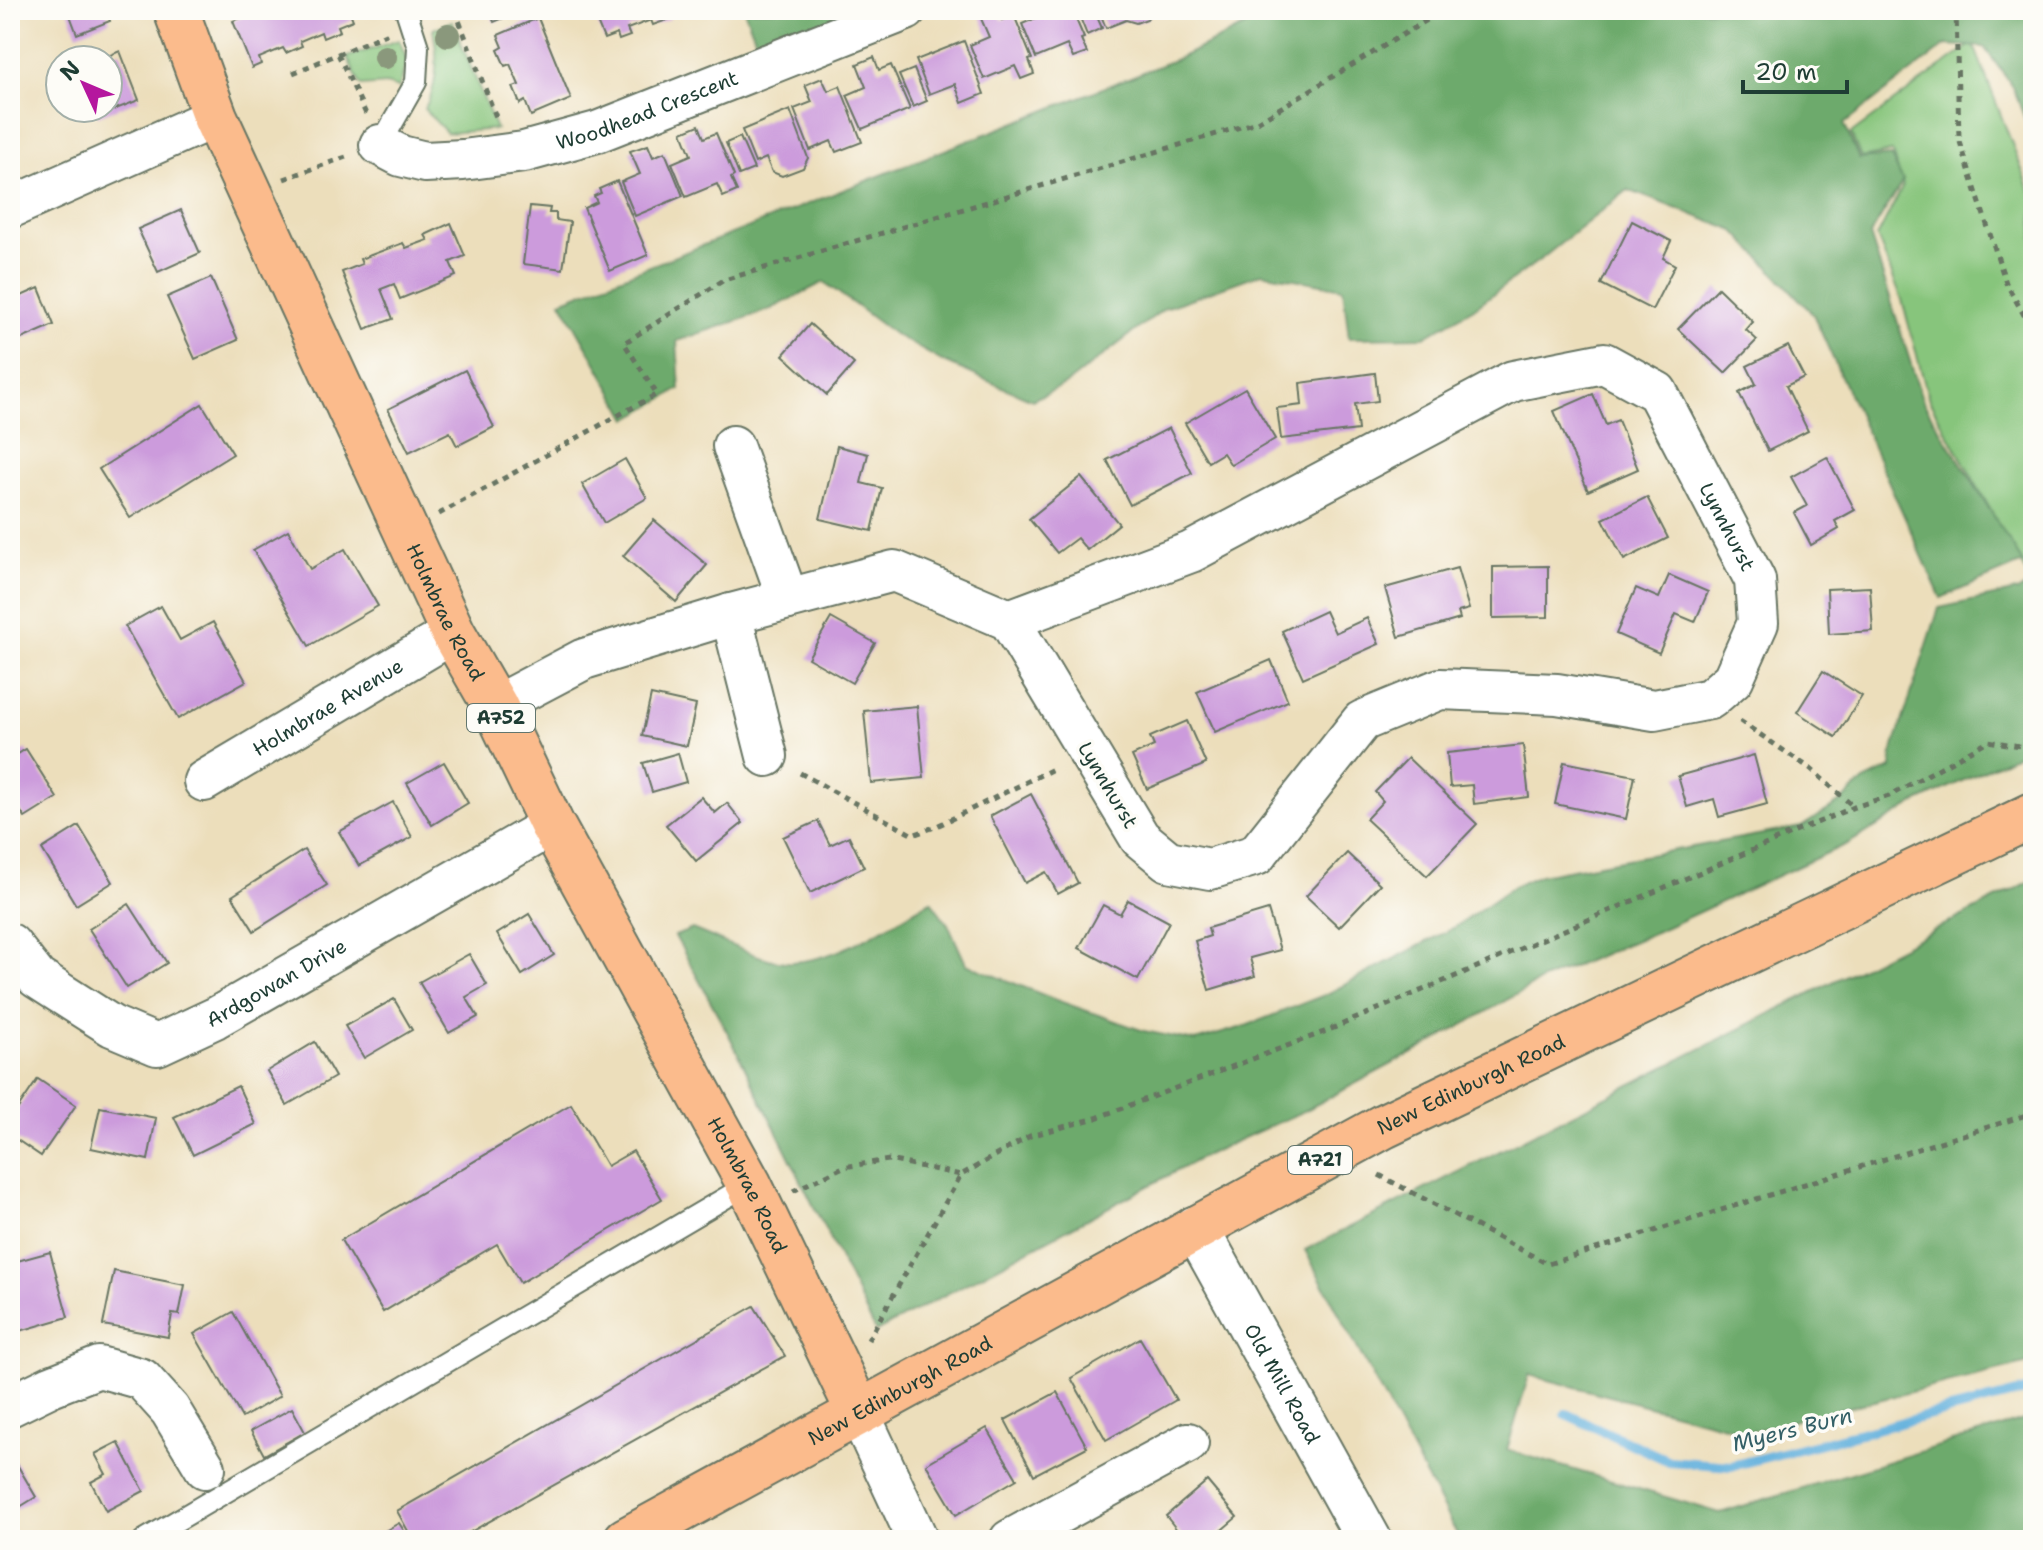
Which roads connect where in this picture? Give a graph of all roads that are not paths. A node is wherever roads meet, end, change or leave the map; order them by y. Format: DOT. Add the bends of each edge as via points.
graph roads {
  1 [pos="176,10"];
  2 [pos="906,10"];
  3 [pos="408,17"];
  4 [pos="215,117"];
  5 [pos="380,145"];
  6 [pos="10,208"];
  7 [pos="733,446"];
  8 [pos="788,599"];
  9 [pos="731,614"];
  10 [pos="1009,620"];
  11 [pos="453,633"];
  12 [pos="495,706"];
  13 [pos="767,756"];
  14 [pos="204,781"];
  15 [pos="2033,815"];
  16 [pos="552,825"];
  17 [pos="10,944"];
  18 [pos="754,1196"];
  19 [pos="1196,1228"];
  20 [pos="851,1397"];
  21 [pos="10,1406"];
  22 [pos="1188,1443"];
  23 [pos="205,1468"];
  24 [pos="144,1540"];
  25 [pos="626,1540"];
  26 [pos="918,1540"];
  27 [pos="1010,1540"];
  28 [pos="1369,1540"];
  1 -- 4 [label="main road, Holmbrae Road / A752"];
  2 -- 5 [label="street, Woodhead Crescent" via="597,132 510,154 425,162"];
  3 -- 5 [label="lane" via="418,47 416,82"];
  4 -- 6 [label="street"];
  4 -- 11 [label="main road, Holmbrae Road / A752"];
  7 -- 8 [label="street"];
  8 -- 9 [label="street"];
  8 -- 10 [label="street" via="894,571"];
  9 -- 12 [label="street" via="584,659"];
  9 -- 13 [label="street"];
  10 -- 10 [label="street, Lynnhurst" via="1140,838 1168,861 1210,869 1256,855 1362,721 1440,689 1557,694 1654,710 1710,699 1733,679 1758,623 1755,580 1657,392 1604,363 1513,381 1191,552"];
  11 -- 12 [label="main road, Holmbrae Road / A752"];
  11 -- 14 [label="street, Holmbrae Avenue"];
  12 -- 16 [label="main road, Holmbrae Road / A752"];
  15 -- 19 [label="main road, New Edinburgh Road / A721" via="1335,1152"];
  16 -- 17 [label="street, Ardgowan Drive" via="215,1018 157,1045 112,1026 37,978"];
  16 -- 18 [label="main road, Holmbrae Road / A752"];
  18 -- 20 [label="main road, Holmbrae Road / A752"];
  18 -- 24 [label="lane"];
  19 -- 20 [label="main road, New Edinburgh Road / A721"];
  19 -- 28 [label="street, Old Mill Road"];
  20 -- 25 [label="main road, New Edinburgh Road / A721"];
  20 -- 26 [label="street"];
  21 -- 23 [label="street" via="99,1367 142,1379 170,1410"];
  22 -- 27 [label="street"];
}
